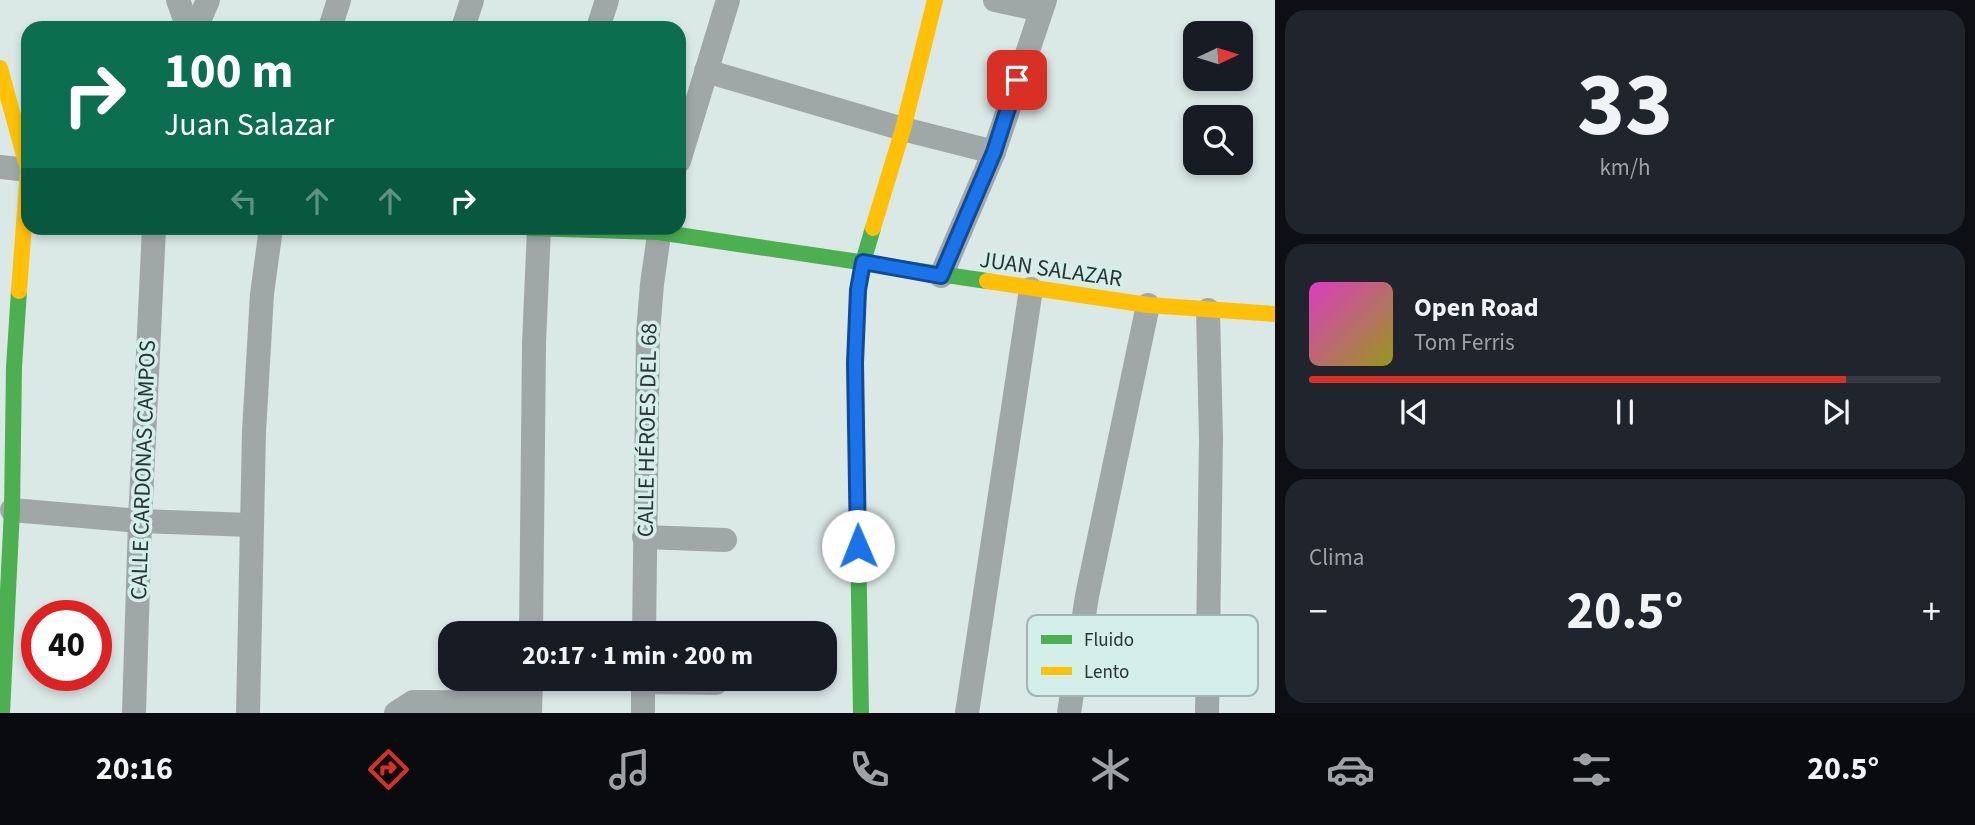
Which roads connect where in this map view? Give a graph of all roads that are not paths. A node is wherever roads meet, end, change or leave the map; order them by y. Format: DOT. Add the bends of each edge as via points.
graph roads {
  1 [pos="178,0"];
  2 [pos="208,0"];
  3 [pos="339,0"];
  4 [pos="472,0"];
  5 [pos="607,0"];
  6 [pos="728,0"];
  7 [pos="935,0"];
  8 [pos="995,0"];
  9 [pos="1043,5"];
  10 [pos="186,21"];
  11 [pos="199,21"];
  12 [pos="332,21"];
  13 [pos="465,21"];
  14 [pos="600,21"];
  15 [pos="0,68"];
  16 [pos="706,71"];
  17 [pos="903,129"];
  18 [pos="686,138"];
  19 [pos="21,144"];
  20 [pos="994,152"];
  21 [pos="0,167"];
  22 [pos="21,169"];
  23 [pos="686,234"];
  24 [pos="23,235"];
  25 [pos="154,235"];
  26 [pos="270,235"];
  27 [pos="536,235"];
  28 [pos="658,235"];
  29 [pos="863,262"];
  30 [pos="941,276"];
  31 [pos="1031,289"];
  32 [pos="1148,305"];
  33 [pos="1209,310"];
  34 [pos="1275,314"];
  35 [pos="12,510"];
  36 [pos="140,521"];
  37 [pos="251,525"];
  38 [pos="645,537"];
  39 [pos="725,540"];
  40 [pos="1084,615"];
  41 [pos="1208,615"];
  42 [pos="531,621"];
  43 [pos="643,621"];
  44 [pos="643,691"];
  45 [pos="530,698"];
  46 [pos="2,713"];
  47 [pos="134,713"];
  48 [pos="248,713"];
  49 [pos="396,713"];
  50 [pos="643,713"];
  51 [pos="861,713"];
  52 [pos="967,713"];
  1 -- 10 [label="street"];
  2 -- 11 [label="street"];
  3 -- 12 [label="street"];
  4 -- 13 [label="street"];
  5 -- 14 [label="street"];
  6 -- 16 [label="street"];
  7 -- 17 [label="street"];
  8 -- 9 [label="street"];
  9 -- 20 [label="street"];
  15 -- 19 [label="street"];
  16 -- 17 [label="street"];
  16 -- 18 [label="street"];
  17 -- 20 [label="street"];
  17 -- 29 [label="street"];
  20 -- 30 [label="street"];
  21 -- 22 [label="street"];
  23 -- 29 [label="street, JUAN SALAZAR"];
  24 -- 35 [label="street" via="14,367"];
  25 -- 36 [label="street, CALLE CARDONAS CAMPOS"];
  26 -- 37 [label="street" via="262,294"];
  27 -- 42 [label="street"];
  28 -- 38 [label="street, CALLE HÉROES DEL 68" via="648,333"];
  29 -- 30 [label="street, JUAN SALAZAR"];
  29 -- 51 [label="street" via="855,363"];
  30 -- 31 [label="street, JUAN SALAZAR"];
  31 -- 32 [label="street, JUAN SALAZAR"];
  31 -- 52 [label="street"];
  32 -- 33 [label="street, JUAN SALAZAR"];
  32 -- 40 [label="street"];
  33 -- 34 [label="street, JUAN SALAZAR"];
  33 -- 41 [label="street"];
  35 -- 36 [label="street"];
  35 -- 46 [label="street"];
  36 -- 37 [label="street"];
  36 -- 47 [label="street, CALLE CARDONAS CAMPOS"];
  37 -- 48 [label="street"];
  38 -- 39 [label="street"];
  38 -- 43 [label="street, CALLE HÉROES DEL 68"];
  44 -- 50 [label="street"];
  45 -- 49 [label="street" via="413,702"];
}
